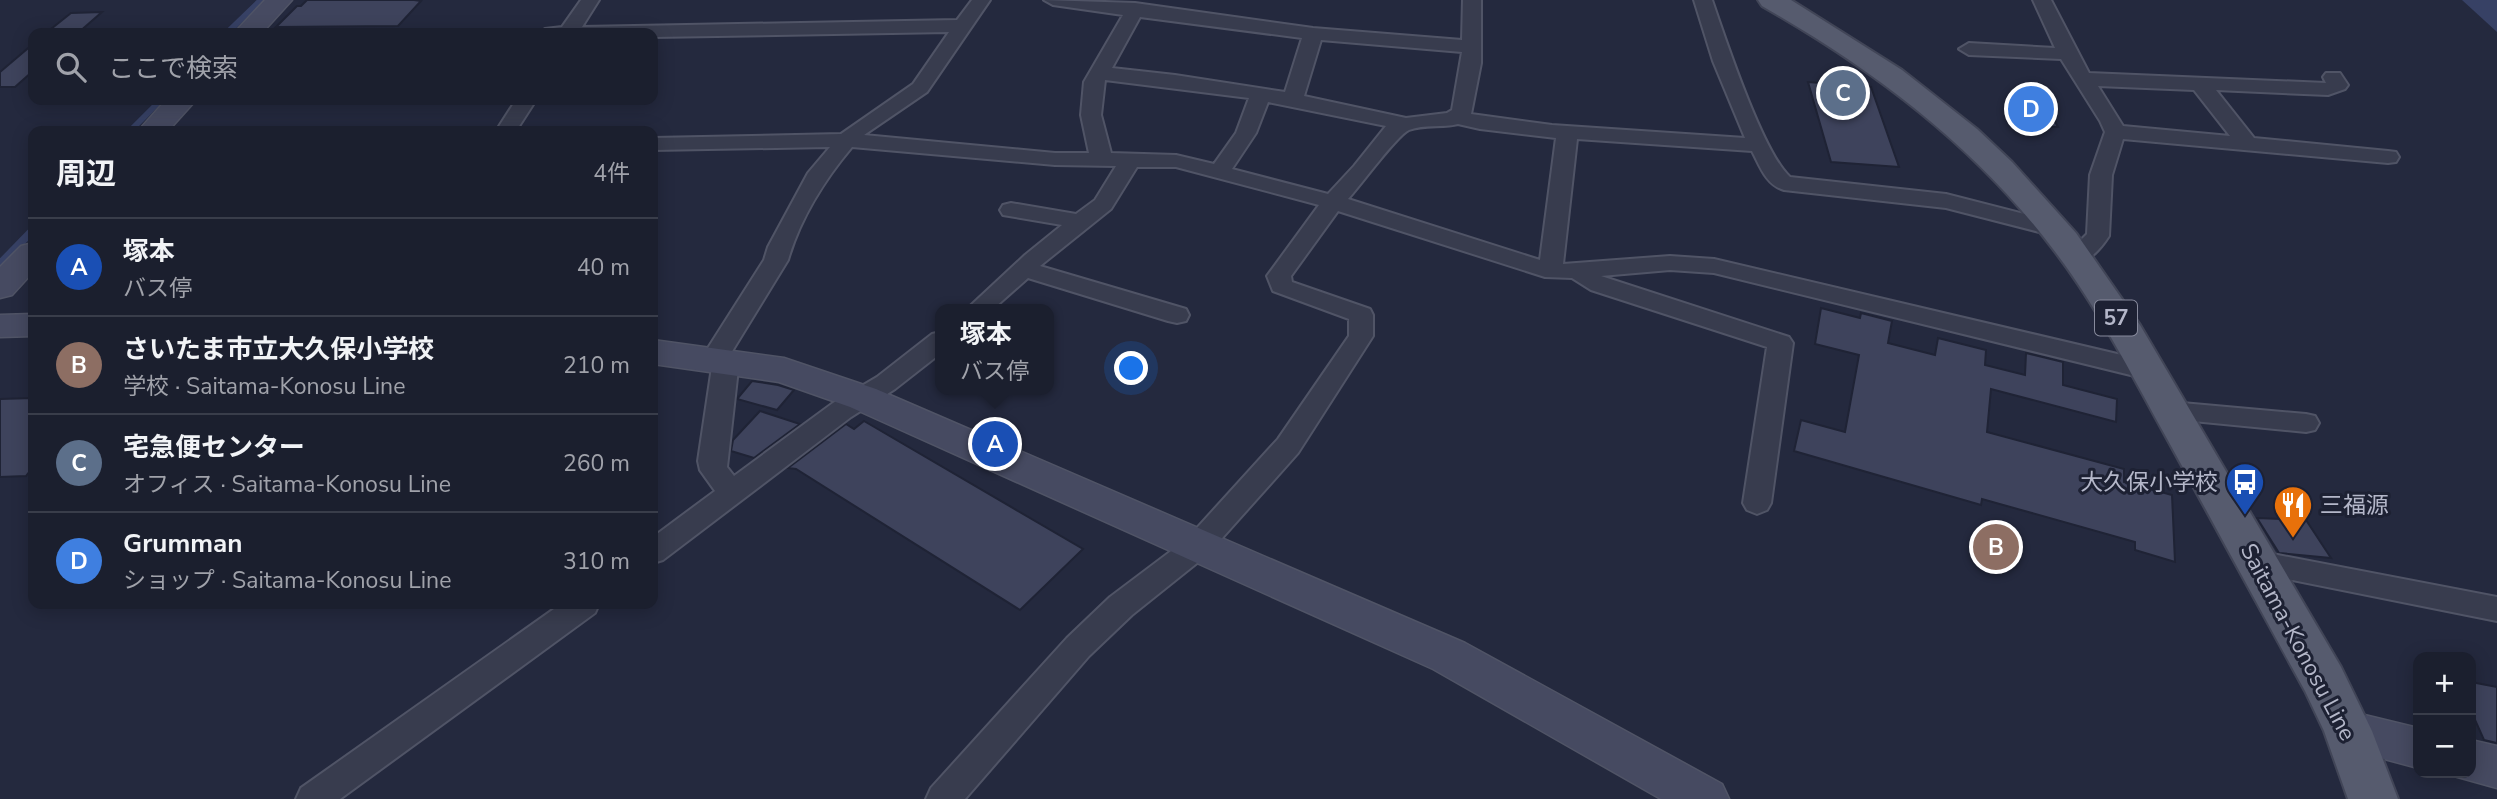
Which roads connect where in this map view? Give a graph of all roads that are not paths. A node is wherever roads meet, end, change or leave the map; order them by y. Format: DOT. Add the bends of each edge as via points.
graph roads {
  1 [pos="279,0"];
  2 [pos="590,0"];
  3 [pos="981,0"];
  4 [pos="1053,0"];
  5 [pos="1472,0"];
  6 [pos="1703,0"];
  7 [pos="1771,0"];
  8 [pos="2042,0"];
  9 [pos="1135,6"];
  10 [pos="963,26"];
  11 [pos="252,28"];
  12 [pos="571,28"];
  13 [pos="658,31"];
  14 [pos="1313,34"];
  15 [pos="1471,47"];
  16 [pos="1969,48"];
  17 [pos="2067,54"];
  18 [pos="1097,73"];
  19 [pos="2333,77"];
  20 [pos="2083,79"];
  21 [pos="2200,83"];
  22 [pos="1261,94"];
  23 [pos="1293,99"];
  24 [pos="177,105"];
  25 [pos="523,105"];
  26 [pos="1457,117"];
  27 [pos="1406,124"];
  28 [pos="157,126"];
  29 [pos="509,126"];
  30 [pos="1567,131"];
  31 [pos="2115,132"];
  32 [pos="846,140"];
  33 [pos="658,144"];
  34 [pos="2247,144"];
  35 [pos="1759,145"];
  36 [pos="2388,157"];
  37 [pos="1102,160"];
  38 [pos="1130,160"];
  39 [pos="1220,171"];
  40 [pos="1333,202"];
  41 [pos="1011,210"];
  42 [pos="1082,222"];
  43 [pos="2066,243"];
  44 [pos="28,258"];
  45 [pos="1024,269"];
  46 [pos="1550,271"];
  47 [pos="1578,271"];
  48 [pos="0,287"];
  49 [pos="985,304"];
  50 [pos="1177,315"];
  51 [pos="28,325"];
  52 [pos="0,326"];
  53 [pos="935,345"];
  54 [pos="658,353"];
  55 [pos="720,360"];
  56 [pos="2147,370"];
  57 [pos="863,398"];
  58 [pos="2171,411"];
  59 [pos="2306,423"];
  60 [pos="731,492"];
  61 [pos="1756,503"];
  62 [pos="1197,547"];
  63 [pos="658,548"];
  64 [pos="2258,563"];
  65 [pos="577,609"];
  66 [pos="2497,609"];
  67 [pos="2348,731"];
  68 [pos="2413,747"];
  69 [pos="2476,762"];
  70 [pos="2497,767"];
  71 [pos="313,799"];
  72 [pos="943,799"];
  73 [pos="1705,799"];
  74 [pos="2373,799"];
  1 -- 11 [label="street"];
  2 -- 12 [label="street"];
  3 -- 10 [label="street"];
  4 -- 9 [label="street"];
  5 -- 15 [label="street"];
  6 -- 35 [label="street"];
  7 -- 43 [label="main road, Saitama-Konosu Line / 57" via="1850,47 1934,108 2005,173"];
  8 -- 17 [label="street" via="2057,22"];
  9 -- 14 [label="street"];
  9 -- 18 [label="street"];
  10 -- 13 [label="street"];
  10 -- 32 [label="street" via="920,88"];
  14 -- 15 [label="street"];
  14 -- 23 [label="street"];
  15 -- 26 [label="street" via="1463,110"];
  16 -- 17 [label="street"];
  17 -- 20 [label="street"];
  18 -- 22 [label="street"];
  18 -- 37 [label="street" via="1091,115"];
  19 -- 21 [label="street" via="2339,85 2328,89"];
  20 -- 21 [label="street"];
  20 -- 31 [label="street"];
  21 -- 34 [label="street"];
  22 -- 23 [label="street"];
  22 -- 39 [label="street" via="1246,133"];
  23 -- 27 [label="street"];
  24 -- 28 [label="street"];
  25 -- 29 [label="street"];
  26 -- 27 [label="street"];
  26 -- 30 [label="street"];
  27 -- 40 [label="street" via="1388,134"];
  30 -- 35 [label="street"];
  30 -- 46 [label="street"];
  31 -- 34 [label="street"];
  31 -- 43 [label="street" via="2101,176 2098,236"];
  32 -- 33 [label="street"];
  32 -- 37 [label="street"];
  32 -- 55 [label="street" via="814,179 776,260"];
  34 -- 36 [label="street"];
  35 -- 43 [label="street" via="1776,176 1788,184 1989,210"];
  37 -- 38 [label="street"];
  38 -- 39 [label="street" via="1176,161"];
  38 -- 42 [label="street" via="1105,202"];
  39 -- 40 [label="street"];
  40 -- 46 [label="street"];
  40 -- 62 [label="street" via="1279,276 1281,286 1361,315 1361,336 1288,446"];
  41 -- 42 [label="street"];
  42 -- 45 [label="street"];
  43 -- 56 [label="main road, Saitama-Konosu Line / 57"];
  44 -- 48 [label="street"];
  45 -- 49 [label="street"];
  45 -- 50 [label="street"];
  46 -- 47 [label="street"];
  47 -- 56 [label="street" via="1670,263 1714,266"];
  47 -- 61 [label="street" via="1598,285 1780,343"];
  51 -- 52 [label="street"];
  53 -- 57 [label="street"];
  54 -- 55 [label="street"];
  55 -- 57 [label="street" via="784,370"];
  55 -- 60 [label="street" via="712,461"];
  56 -- 58 [label="main road, Saitama-Konosu Line / 57"];
  57 -- 60 [label="street"];
  57 -- 62 [label="street"];
  58 -- 59 [label="street"];
  58 -- 64 [label="main road, Saitama-Konosu Line / 57"];
  60 -- 63 [label="street"];
  62 -- 72 [label="street" via="1121,606 1078,647"];
  62 -- 73 [label="street" via="1450,656"];
  64 -- 66 [label="street"];
  64 -- 67 [label="main road, Saitama-Konosu Line / 57"];
  65 -- 71 [label="street"];
  67 -- 68 [label="street"];
  67 -- 74 [label="main road, Saitama-Konosu Line / 57"];
  69 -- 70 [label="street"];
}
